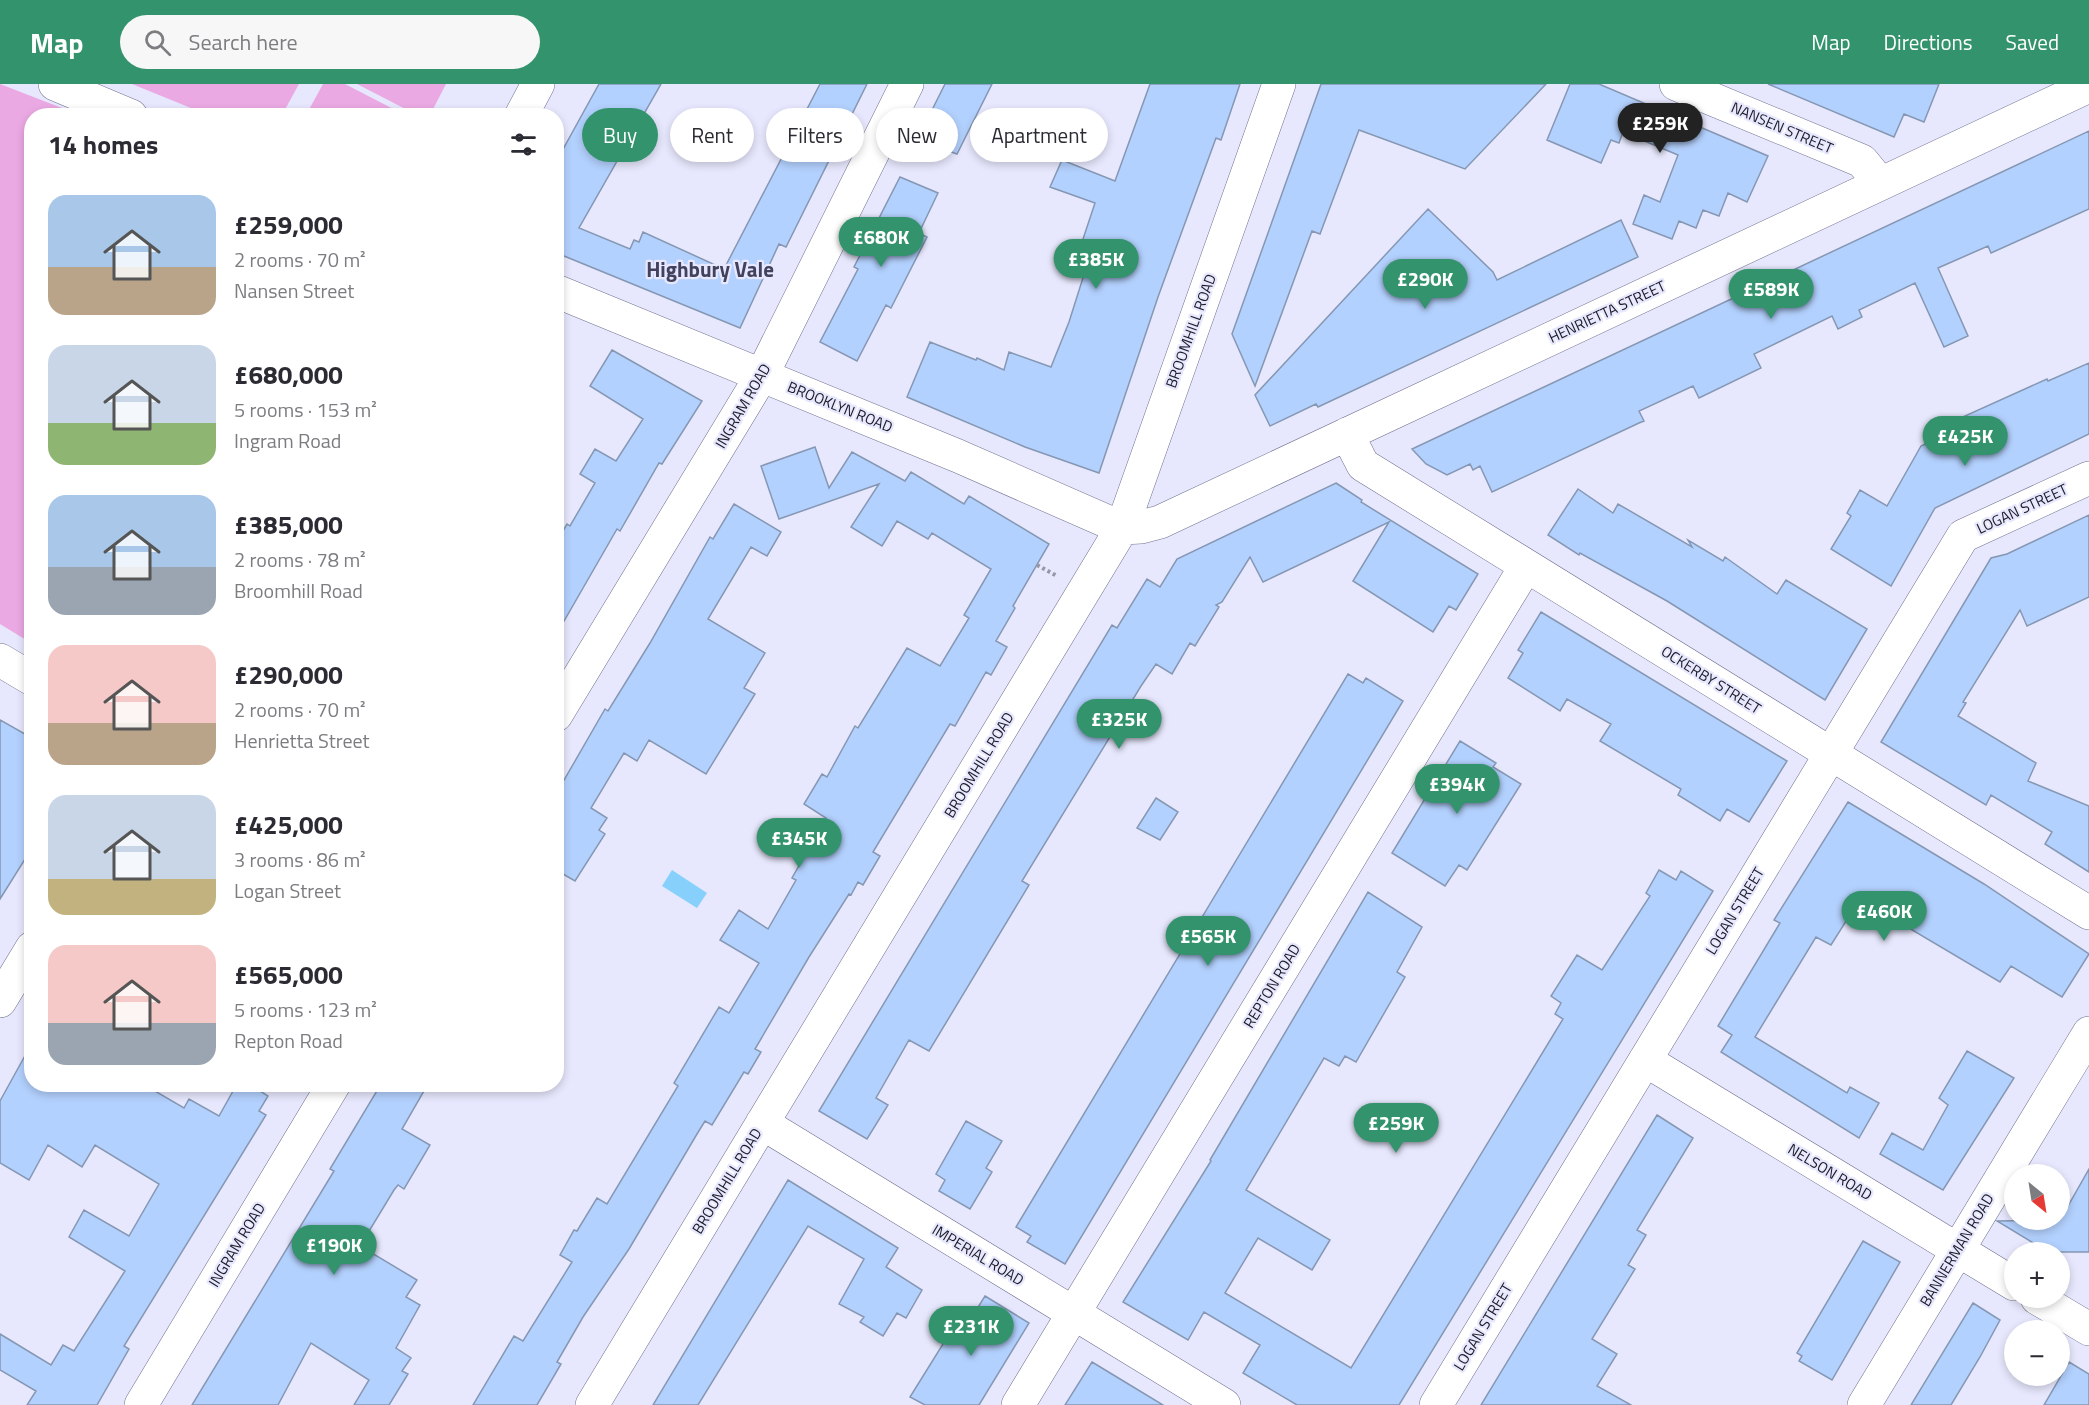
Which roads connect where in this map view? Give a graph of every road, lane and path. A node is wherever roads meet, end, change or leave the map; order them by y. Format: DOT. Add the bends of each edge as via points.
graph roads {
  1 [pos="55,84"];
  2 [pos="538,84"];
  3 [pos="907,84"];
  4 [pos="1279,84"];
  5 [pos="1676,84"];
  6 [pos="2089,86"];
  7 [pos="112,108"];
  8 [pos="525,108"];
  9 [pos="1880,183"];
  10 [pos="564,294"];
  11 [pos="762,375"];
  12 [pos="1347,434"];
  13 [pos="2089,478"];
  14 [pos="1122,528"];
  15 [pos="1036,565"];
  16 [pos="1526,566"];
  17 [pos="1057,577"];
  18 [pos="0,660"];
  19 [pos="24,674"];
  20 [pos="564,703"];
  21 [pos="1831,754"];
  22 [pos="2089,913"];
  23 [pos="24,961"];
  24 [pos="0,1001"];
  25 [pos="2089,1033"];
  26 [pos="1645,1060"];
  27 [pos="329,1092"];
  28 [pos="762,1123"];
  29 [pos="1958,1249"];
  30 [pos="2004,1278"];
  31 [pos="2054,1308"];
  32 [pos="1074,1313"];
  33 [pos="2089,1329"];
  34 [pos="141,1405"];
  35 [pos="592,1405"];
  36 [pos="1018,1405"];
  37 [pos="1224,1405"];
  38 [pos="1436,1405"];
  39 [pos="1863,1405"];
  1 -- 7 [label="street"];
  2 -- 8 [label="street"];
  3 -- 11 [label="street, INGRAM ROAD"];
  4 -- 14 [label="street, BROOMHILL ROAD"];
  5 -- 9 [label="street, NANSEN STREET" via="1862,161"];
  6 -- 9 [label="street, HENRIETTA STREET"];
  9 -- 12 [label="street, HENRIETTA STREET"];
  10 -- 11 [label="street, BROOKLYN ROAD"];
  11 -- 14 [label="street, BROOKLYN ROAD"];
  11 -- 20 [label="street, INGRAM ROAD"];
  12 -- 14 [label="street, HENRIETTA STREET" via="1160,522"];
  12 -- 16 [label="street, OCKERBY STREET" via="1363,465"];
  13 -- 21 [label="street, LOGAN STREET" via="1963,536"];
  14 -- 28 [label="street, BROOMHILL ROAD"];
  15 -- 17 [label="path"];
  16 -- 21 [label="street, OCKERBY STREET"];
  16 -- 32 [label="street, REPTON ROAD"];
  18 -- 19 [label="street"];
  21 -- 22 [label="street, OCKERBY STREET"];
  21 -- 26 [label="street, LOGAN STREET"];
  23 -- 24 [label="street"];
  25 -- 29 [label="street, BANNERMAN ROAD"];
  26 -- 29 [label="street, NELSON ROAD"];
  26 -- 38 [label="street, LOGAN STREET"];
  27 -- 34 [label="street, INGRAM ROAD"];
  28 -- 32 [label="street, IMPERIAL ROAD"];
  28 -- 35 [label="street, BROOMHILL ROAD"];
  29 -- 30 [label="street, NELSON ROAD"];
  29 -- 39 [label="street, BANNERMAN ROAD"];
  31 -- 33 [label="street"];
  32 -- 36 [label="street, REPTON ROAD"];
  32 -- 37 [label="street, IMPERIAL ROAD"];
}
